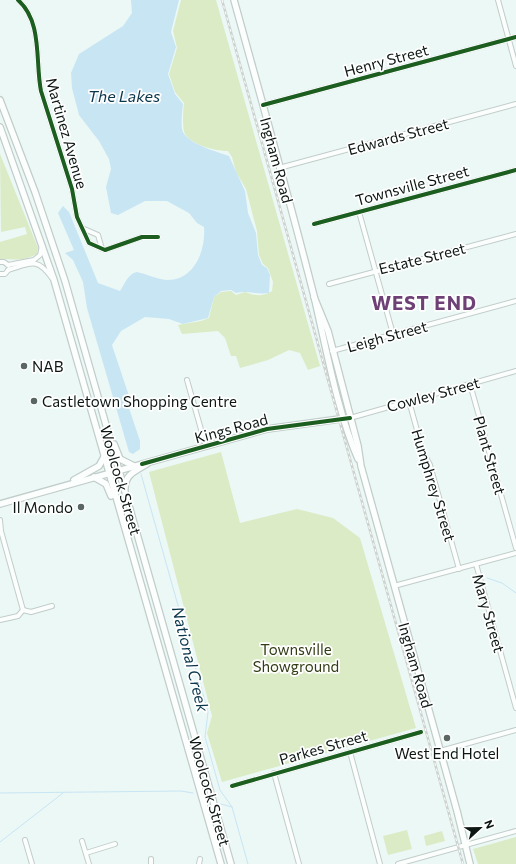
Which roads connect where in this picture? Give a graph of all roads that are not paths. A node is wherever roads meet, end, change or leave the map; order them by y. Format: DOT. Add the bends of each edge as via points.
graph roads {
  1 [pos="18,0"];
  2 [pos="234,0"];
  3 [pos="498,0"];
  4 [pos="516,37"];
  5 [pos="508,39"];
  6 [pos="516,66"];
  7 [pos="0,100"];
  8 [pos="516,104"];
  9 [pos="263,105"];
  10 [pos="0,127"];
  11 [pos="279,168"];
  12 [pos="516,170"];
  13 [pos="359,212"];
  14 [pos="314,224"];
  15 [pos="82,228"];
  16 [pos="93,233"];
  17 [pos="516,234"];
  18 [pos="158,237"];
  19 [pos="87,240"];
  20 [pos="98,241"];
  21 [pos="42,245"];
  22 [pos="94,245"];
  23 [pos="102,249"];
  24 [pos="0,262"];
  25 [pos="8,265"];
  26 [pos="8,270"];
  27 [pos="376,271"];
  28 [pos="0,274"];
  29 [pos="54,280"];
  30 [pos="328,284"];
  31 [pos="516,301"];
  32 [pos="393,334"];
  33 [pos="330,352"];
  34 [pos="516,372"];
  35 [pos="187,380"];
  36 [pos="470,384"];
  37 [pos="409,401"];
  38 [pos="102,414"];
  39 [pos="347,418"];
  40 [pos="206,446"];
  41 [pos="104,457"];
  42 [pos="152,461"];
  43 [pos="134,466"];
  44 [pos="118,470"];
  45 [pos="109,473"];
  46 [pos="94,477"];
  47 [pos="65,485"];
  48 [pos="125,491"];
  49 [pos="0,504"];
  50 [pos="0,520"];
  51 [pos="0,530"];
  52 [pos="516,548"];
  53 [pos="516,553"];
  54 [pos="476,564"];
  55 [pos="459,569"];
  56 [pos="140,584"];
  57 [pos="394,586"];
  58 [pos="52,606"];
  59 [pos="23,610"];
  60 [pos="0,620"];
  61 [pos="516,708"];
  62 [pos="516,730"];
  63 [pos="421,732"];
  64 [pos="440,751"];
  65 [pos="350,752"];
  66 [pos="274,773"];
  67 [pos="232,786"];
  68 [pos="516,831"];
  69 [pos="25,840"];
  70 [pos="82,841"];
  71 [pos="115,844"];
  72 [pos="465,845"];
  73 [pos="86,853"];
  74 [pos="151,859"];
  75 [pos="200,859"];
  76 [pos="32,864"];
  77 [pos="89,864"];
  78 [pos="151,864"];
  79 [pos="199,864"];
  80 [pos="221,864"];
  81 [pos="231,864"];
  82 [pos="299,864"];
  83 [pos="380,864"];
  84 [pos="398,864"];
  85 [pos="470,864"];
  1 -- 15 [label="street, Martinez Avenue" via="26,8 35,33 41,91"];
  2 -- 9 [label="main road, Ingham Road"];
  3 -- 5 [label="street"];
  4 -- 5 [label="street, Henry Street"];
  5 -- 6 [label="street"];
  5 -- 9 [label="street, Henry Street"];
  7 -- 38 [label="main road, Woolcock Street" via="50,236"];
  8 -- 11 [label="street, Edwards Street"];
  9 -- 11 [label="main road, Ingham Road"];
  10 -- 21 [label="main road, Woolcock Street"];
  11 -- 33 [label="main road, Ingham Road" via="314,298 326,323"];
  12 -- 13 [label="street, Townsville Street"];
  13 -- 14 [label="street, Townsville Street"];
  13 -- 27 [label="street"];
  15 -- 16 [label="street"];
  15 -- 19 [label="street, Martinez Avenue"];
  16 -- 19 [label="street"];
  16 -- 20 [label="street" via="98,235"];
  17 -- 27 [label="street, Estate Street"];
  18 -- 23 [label="street" via="142,237 110,249"];
  19 -- 22 [label="street"];
  20 -- 22 [label="street"];
  20 -- 23 [label="street"];
  21 -- 25 [label="street" via="40,256 34,260"];
  21 -- 29 [label="main road, Woolcock Street"];
  22 -- 23 [label="street"];
  24 -- 25 [label="street"];
  25 -- 26 [label="street"];
  26 -- 28 [label="street" via="5,274"];
  26 -- 29 [label="street" via="39,264"];
  27 -- 30 [label="street, Estate Street"];
  27 -- 32 [label="street"];
  29 -- 41 [label="main road, Woolcock Street"];
  31 -- 32 [label="street, Leigh Street"];
  32 -- 33 [label="street, Leigh Street"];
  33 -- 39 [label="main road, Ingham Road"];
  34 -- 36 [label="street, Cowley Street"];
  35 -- 40 [label="street"];
  36 -- 37 [label="street, Cowley Street"];
  36 -- 52 [label="street, Plant Street"];
  37 -- 39 [label="street, Cowley Street"];
  37 -- 55 [label="street, Humphrey Street"];
  38 -- 43 [label="main road" via="118,456"];
  38 -- 44 [label="main road, Woolcock Street"];
  39 -- 40 [label="main road, Kings Road" via="267,429"];
  39 -- 57 [label="main road, Ingham Road" via="352,446 361,466"];
  40 -- 42 [label="main road, Kings Road"];
  41 -- 45 [label="main road, Woolcock Street"];
  41 -- 47 [label="main road" via="99,466"];
  42 -- 43 [label="main road, Kings Road"];
  42 -- 48 [label="main road" via="129,475 125,481"];
  43 -- 44 [label="main road, Kings Road"];
  44 -- 45 [label="main road, Kings Road"];
  44 -- 48 [label="main road, Woolcock Street"];
  45 -- 46 [label="main road, Kings Road"];
  45 -- 56 [label="main road, Woolcock Street"];
  46 -- 47 [label="main road, Kings Road"];
  46 -- 56 [label="main road" via="104,482 110,491 129,558"];
  47 -- 49 [label="main road, Kings Road"];
  48 -- 81 [label="main road, Woolcock Street"];
  50 -- 51 [label="street"];
  51 -- 59 [label="street"];
  53 -- 54 [label="street"];
  54 -- 55 [label="street"];
  54 -- 61 [label="street, Mary Street"];
  55 -- 57 [label="street"];
  56 -- 80 [label="main road, Woolcock Street"];
  57 -- 64 [label="main road, Ingham Road"];
  58 -- 59 [label="street" via="30,612"];
  59 -- 60 [label="street" via="18,616"];
  62 -- 64 [label="street"];
  63 -- 65 [label="street, Parkes Street"];
  64 -- 72 [label="main road, Ingham Road"];
  65 -- 66 [label="street, Parkes Street"];
  65 -- 83 [label="street"];
  66 -- 67 [label="street, Parkes Street"];
  66 -- 82 [label="street"];
  68 -- 72 [label="street"];
  69 -- 76 [label="street"];
  70 -- 73 [label="street"];
  71 -- 73 [label="street"];
  72 -- 84 [label="street"];
  72 -- 85 [label="main road, Ingham Road"];
  73 -- 77 [label="street"];
  74 -- 78 [label="street"];
  75 -- 79 [label="street"];
}
